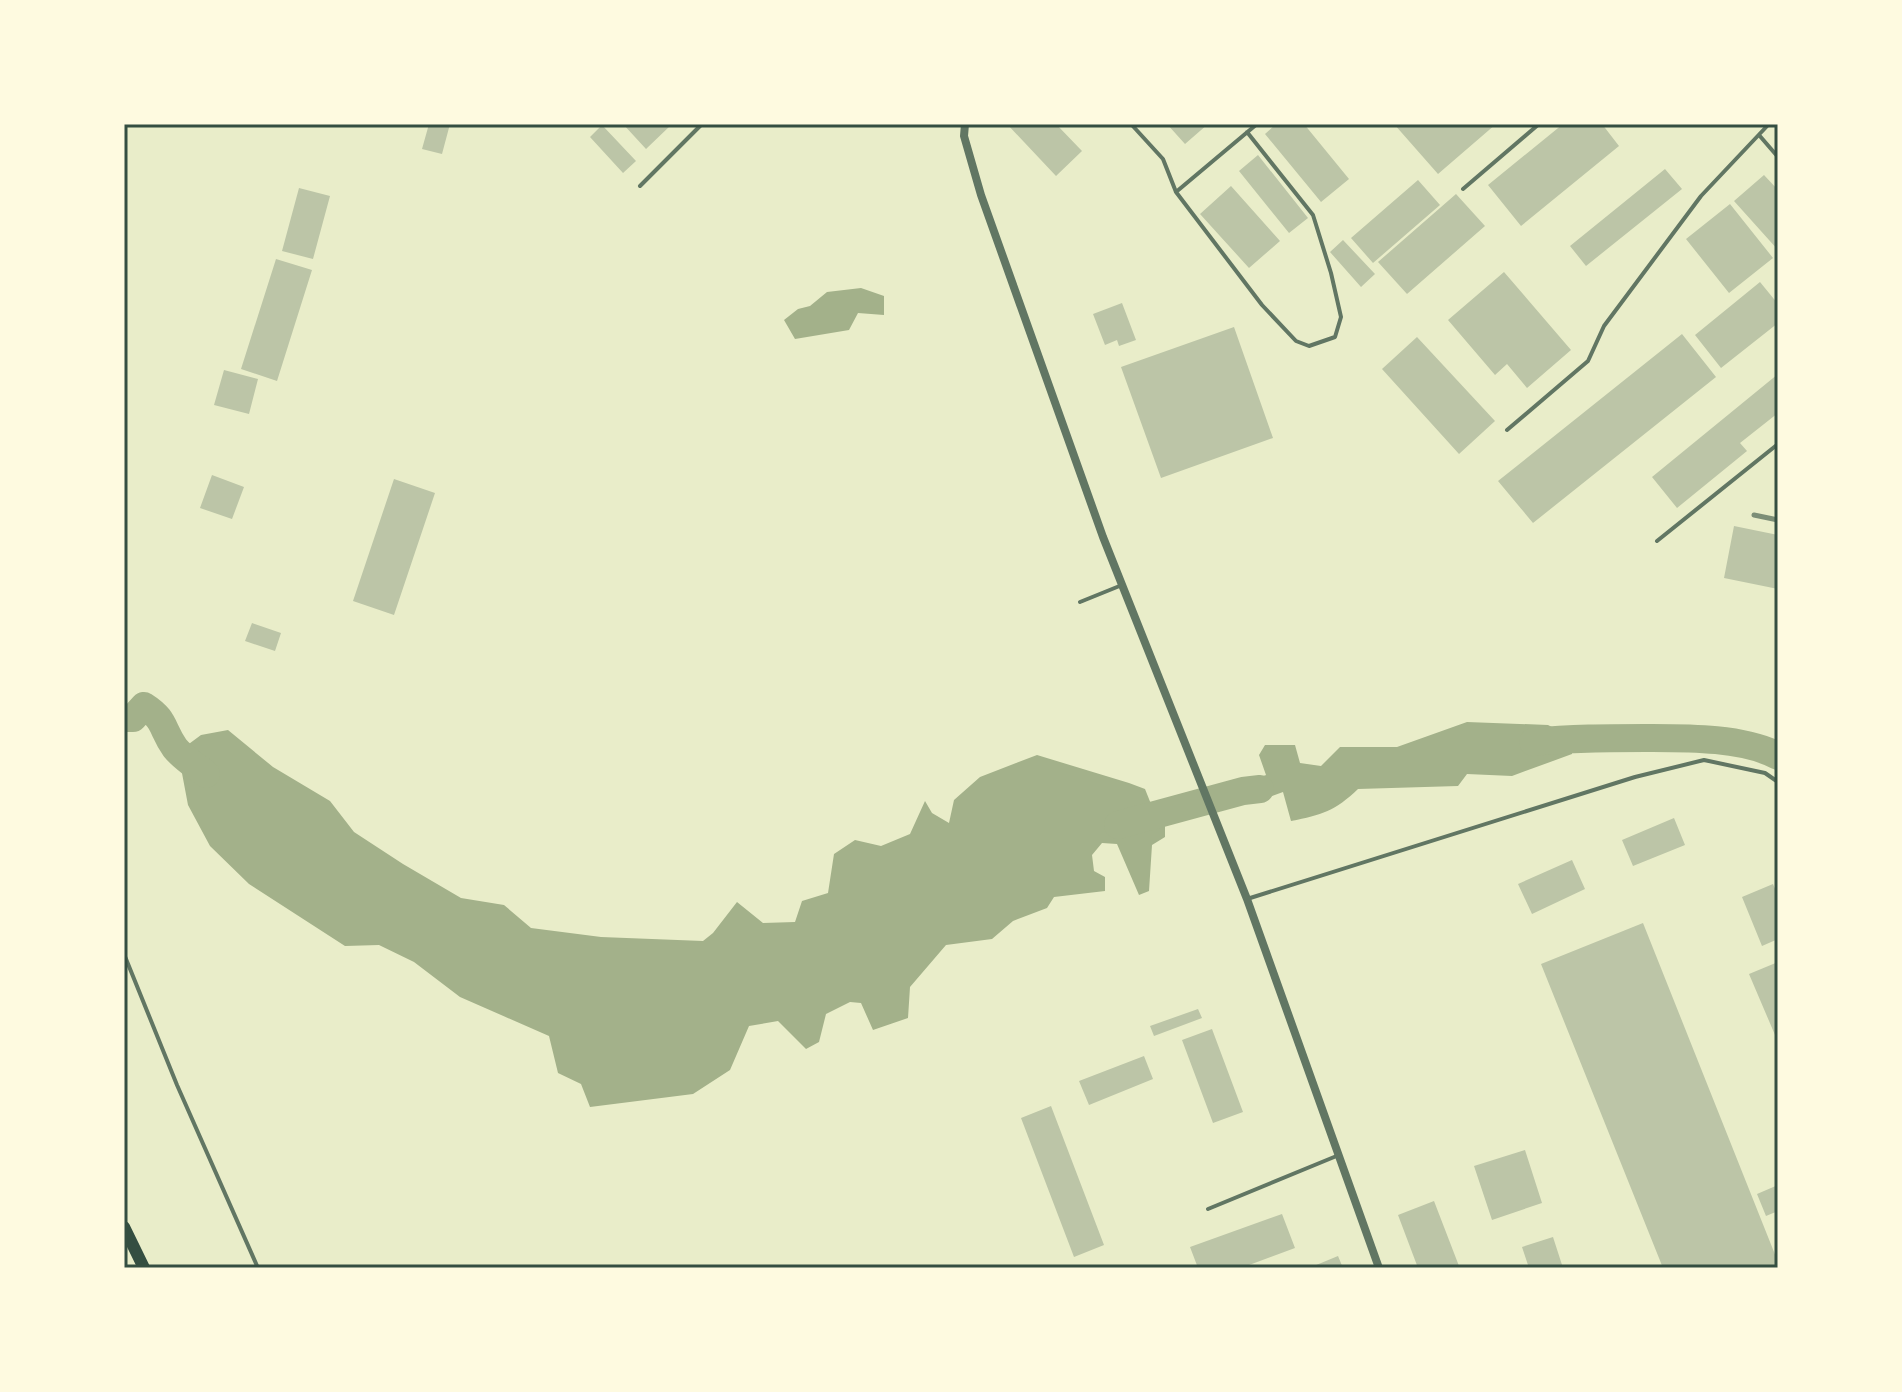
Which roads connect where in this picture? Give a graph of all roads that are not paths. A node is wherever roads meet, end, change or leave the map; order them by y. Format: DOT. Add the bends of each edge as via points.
graph roads {
  1 [pos="702,124"];
  2 [pos="965,124"];
  3 [pos="1131,124"];
  4 [pos="1257,124"];
  5 [pos="1539,124"];
  6 [pos="1769,124"];
  7 [pos="1247,132"];
  8 [pos="1758,135"];
  9 [pos="1778,157"];
  10 [pos="640,186"];
  11 [pos="1463,189"];
  12 [pos="1176,192"];
  13 [pos="1507,430"];
  14 [pos="1778,444"];
  15 [pos="1657,541"];
  16 [pos="1122,585"];
  17 [pos="1080,602"];
  18 [pos="1778,782"];
  19 [pos="1247,899"];
  20 [pos="124,954"];
  21 [pos="1339,1155"];
  22 [pos="1208,1209"];
  23 [pos="124,1227"];
  24 [pos="144,1268"];
  25 [pos="258,1268"];
  26 [pos="1379,1268"];
  1 -- 10 [label="lane"];
  2 -- 16 [label="street" via="981,195"];
  3 -- 12 [label="lane" via="1163,159"];
  4 -- 7 [label="lane"];
  5 -- 11 [label="lane"];
  6 -- 8 [label="lane"];
  7 -- 12 [label="lane"];
  7 -- 12 [label="lane" via="1313,215 1341,317 1335,337 1309,346 1296,341"];
  8 -- 9 [label="lane"];
  8 -- 13 [label="lane" via="1701,196 1604,326 1588,361"];
  14 -- 15 [label="lane"];
  16 -- 17 [label="lane"];
  16 -- 19 [label="street"];
  18 -- 19 [label="lane" via="1765,773 1704,760"];
  19 -- 21 [label="street"];
  20 -- 25 [label="lane"];
  21 -- 22 [label="lane"];
  21 -- 26 [label="street"];
  23 -- 24 [label="main road"];
}
